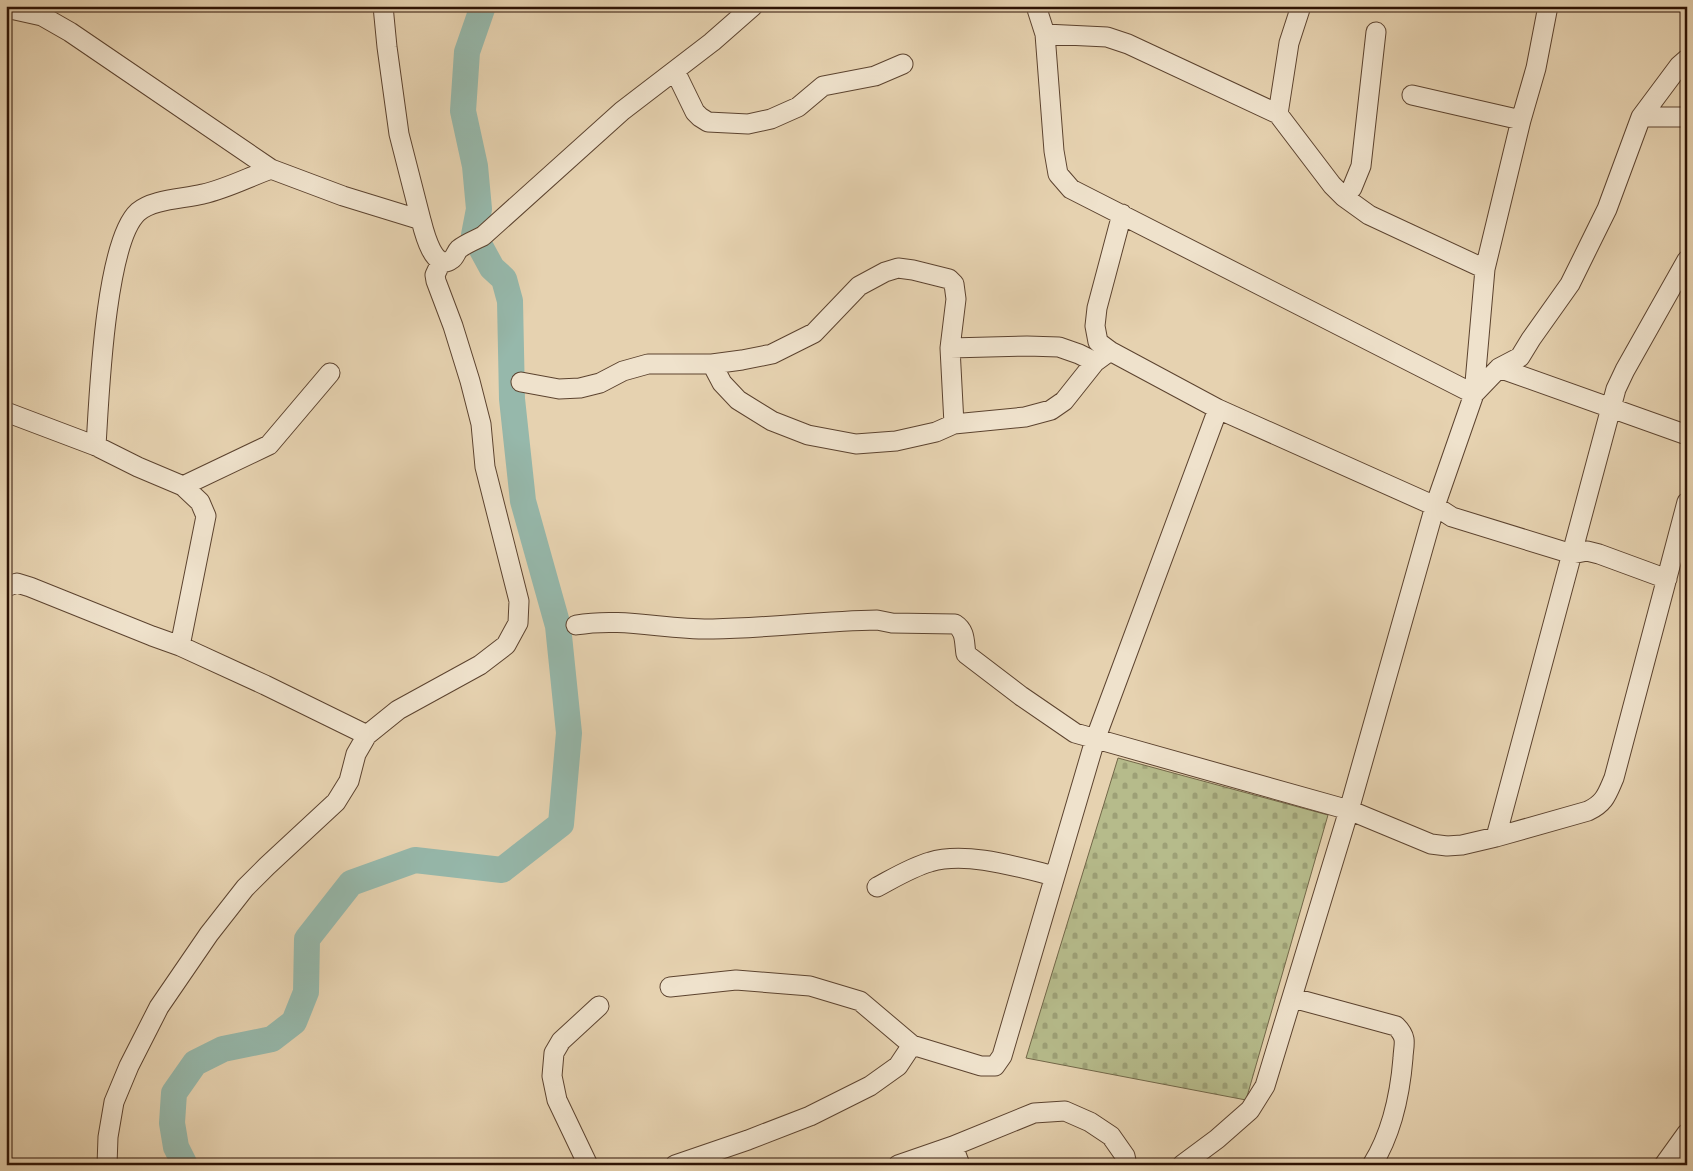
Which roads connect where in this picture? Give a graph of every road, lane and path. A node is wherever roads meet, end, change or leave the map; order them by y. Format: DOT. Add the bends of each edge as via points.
graph roads {
  1 [pos="383,6"];
  2 [pos="754,6"];
  3 [pos="1036,6"];
  4 [pos="1301,6"];
  5 [pos="1548,6"];
  6 [pos="6,8"];
  7 [pos="1376,32"];
  8 [pos="1045,34"];
  9 [pos="1687,59"];
  10 [pos="903,64"];
  11 [pos="675,70"];
  12 [pos="1412,95"];
  13 [pos="1278,114"];
  14 [pos="1641,117"];
  15 [pos="1687,117"];
  16 [pos="1521,120"];
  17 [pos="271,169"];
  18 [pos="1344,197"];
  19 [pos="1122,214"];
  20 [pos="421,220"];
  21 [pos="1687,260"];
  22 [pos="441,262"];
  23 [pos="1485,269"];
  24 [pos="950,348"];
  25 [pos="1110,351"];
  26 [pos="1095,362"];
  27 [pos="712,364"];
  28 [pos="1499,368"];
  29 [pos="330,373"];
  30 [pos="521,382"];
  31 [pos="1474,394"];
  32 [pos="1611,408"];
  33 [pos="1218,409"];
  34 [pos="6,412"];
  35 [pos="954,424"];
  36 [pos="1687,435"];
  37 [pos="96,446"];
  38 [pos="183,486"];
  39 [pos="1687,502"];
  40 [pos="1435,506"];
  41 [pos="1572,554"];
  42 [pos="1667,579"];
  43 [pos="6,587"];
  44 [pos="576,625"];
  45 [pos="180,646"];
  46 [pos="366,735"];
  47 [pos="1095,740"];
  48 [pos="1349,810"];
  49 [pos="1496,837"];
  50 [pos="1055,876"];
  51 [pos="877,887"];
  52 [pos="670,987"];
  53 [pos="1293,998"];
  54 [pos="599,1006"];
  55 [pos="912,1045"];
  56 [pos="1687,1133"];
  57 [pos="953,1146"];
  58 [pos="585,1164"];
  59 [pos="107,1165"];
  60 [pos="675,1165"];
  61 [pos="898,1165"];
  62 [pos="960,1165"];
  63 [pos="1127,1165"];
  64 [pos="1182,1165"];
  65 [pos="1372,1165"];
  66 [pos="1664,1165"];
  1 -- 20 [label="street" via="399,134"];
  2 -- 11 [label="street"];
  3 -- 8 [label="street"];
  4 -- 13 [label="street" via="1289,43"];
  5 -- 16 [label="street" via="1536,68"];
  6 -- 17 [label="street" via="42,16 70,32"];
  7 -- 18 [label="street" via="1361,166 1352,188"];
  8 -- 13 [label="street" via="1108,37"];
  8 -- 19 [label="street" via="1058,174 1071,189"];
  9 -- 14 [label="street"];
  10 -- 11 [label="street" via="875,76 823,86 798,107 771,119 748,124 708,122 700,118"];
  11 -- 22 [label="street" via="622,111 476,240 459,250 452,259"];
  12 -- 16 [label="street"];
  13 -- 18 [label="street"];
  14 -- 15 [label="street"];
  14 -- 28 [label="street" via="1607,209 1570,284 1520,357"];
  16 -- 23 [label="street"];
  17 -- 20 [label="street"];
  17 -- 37 [label="street" via="204,194 153,204 138,212 127,226 117,256 106,321"];
  18 -- 23 [label="street" via="1369,215"];
  19 -- 25 [label="street" via="1095,326 1098,342"];
  19 -- 31 [label="street"];
  20 -- 22 [label="street" via="434,256"];
  21 -- 32 [label="street" via="1625,370"];
  22 -- 46 [label="street" via="436,281 453,326 481,424 484,467 519,601 518,623 506,646 398,710"];
  23 -- 31 [label="street"];
  24 -- 26 [label="street" via="1058,347"];
  24 -- 27 [label="street" via="956,299 954,284 949,279 898,268 860,286 814,334 772,354"];
  24 -- 35 [label="street"];
  25 -- 26 [label="street"];
  25 -- 33 [label="street"];
  26 -- 35 [label="street" via="1064,401 1051,410 1025,417"];
  27 -- 30 [label="street" via="648,364 580,388 559,389"];
  27 -- 35 [label="street" via="738,400 772,421 808,435 856,444 896,441 936,432"];
  28 -- 31 [label="street"];
  28 -- 32 [label="street"];
  29 -- 38 [label="street" via="269,445"];
  31 -- 40 [label="street"];
  32 -- 36 [label="street"];
  32 -- 41 [label="street"];
  33 -- 40 [label="street"];
  33 -- 47 [label="street"];
  34 -- 37 [label="street"];
  37 -- 38 [label="street"];
  38 -- 45 [label="street" via="200,502 206,516"];
  39 -- 42 [label="street"];
  40 -- 41 [label="street" via="1452,517"];
  40 -- 48 [label="street"];
  41 -- 42 [label="street" via="1587,551 1599,554"];
  41 -- 49 [label="street"];
  42 -- 49 [label="street" via="1614,778 1605,798 1588,811"];
  43 -- 45 [label="street" via="17,583 30,587"];
  44 -- 47 [label="street" via="622,622 712,629 858,620 955,624 961,627 966,654 1068,729"];
  45 -- 46 [label="street"];
  46 -- 59 [label="street" via="356,754 349,781 336,802 245,888 159,1006 114,1102"];
  47 -- 48 [label="street"];
  47 -- 50 [label="street"];
  48 -- 49 [label="street" via="1431,844 1454,846"];
  48 -- 53 [label="street"];
  50 -- 51 [label="street" via="968,858 949,858 929,862"];
  50 -- 55 [label="street" via="1002,1056 995,1066 981,1066"];
  52 -- 55 [label="street" via="736,980 810,986 860,1002"];
  53 -- 64 [label="street" via="1265,1086 1250,1110"];
  53 -- 65 [label="street" via="1396,1026 1402,1033 1402,1067 1395,1108 1389,1132"];
  54 -- 58 [label="street" via="561,1041 554,1053 552,1076 557,1100"];
  55 -- 60 [label="street" via="898,1066 870,1086 810,1116"];
  56 -- 66 [label="street"];
  57 -- 61 [label="street"];
  57 -- 62 [label="street"];
  57 -- 63 [label="street" via="1034,1113 1065,1111 1111,1136 1125,1156"];
}
